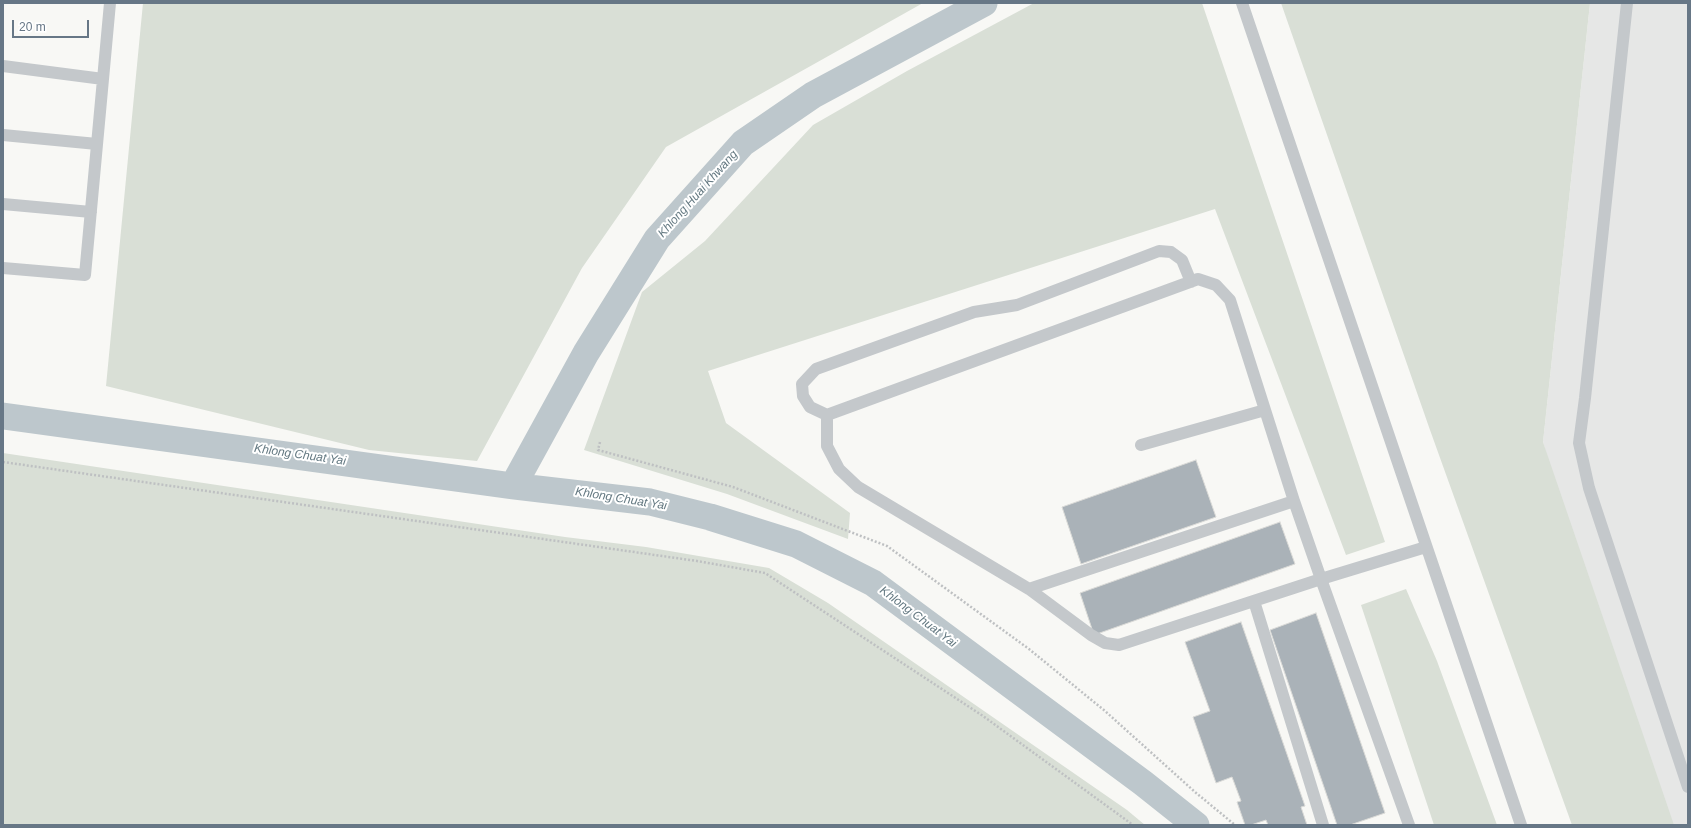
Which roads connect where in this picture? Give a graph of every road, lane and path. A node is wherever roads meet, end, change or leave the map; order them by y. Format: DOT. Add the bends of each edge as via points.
graph roads {
  1 [pos="110,3"];
  2 [pos="1242,3"];
  3 [pos="1627,3"];
  4 [pos="3,66"];
  5 [pos="103,78"];
  6 [pos="3,135"];
  7 [pos="97,144"];
  8 [pos="3,204"];
  9 [pos="91,212"];
  10 [pos="3,268"];
  11 [pos="1191,282"];
  12 [pos="1265,410"];
  13 [pos="827,415"];
  14 [pos="600,442"];
  15 [pos="1141,446"];
  16 [pos="3,462"];
  17 [pos="1294,501"];
  18 [pos="1426,547"];
  19 [pos="1322,579"];
  20 [pos="1029,589"];
  21 [pos="1254,601"];
  22 [pos="1688,787"];
  23 [pos="1133,825"];
  24 [pos="1235,825"];
  25 [pos="1323,825"];
  26 [pos="1409,825"];
  27 [pos="1521,825"];
  1 -- 5 [label="lane"];
  2 -- 18 [label="lane"];
  3 -- 22 [label="lane" via="1586,398 1579,443 1589,488"];
  4 -- 5 [label="lane"];
  5 -- 7 [label="lane"];
  6 -- 7 [label="lane"];
  7 -- 9 [label="lane"];
  8 -- 9 [label="lane"];
  9 -- 10 [label="lane" via="85,276"];
  11 -- 12 [label="lane" via="1198,279 1216,285 1230,300"];
  11 -- 13 [label="lane"];
  11 -- 13 [label="lane" via="1182,260 1171,252 1160,251 1018,305 974,312 816,369 802,384 803,396 810,407"];
  12 -- 15 [label="lane"];
  12 -- 17 [label="lane"];
  13 -- 20 [label="lane" via="827,446 839,469 858,487"];
  14 -- 24 [label="path" via="598,450 733,487 887,546 1058,673"];
  16 -- 23 [label="path" via="690,559 764,573 983,716"];
  17 -- 19 [label="lane"];
  17 -- 20 [label="lane"];
  18 -- 19 [label="lane"];
  18 -- 27 [label="lane"];
  19 -- 21 [label="lane"];
  19 -- 26 [label="lane"];
  20 -- 21 [label="lane" via="1092,635 1105,643 1119,645"];
  21 -- 25 [label="lane"];
}
